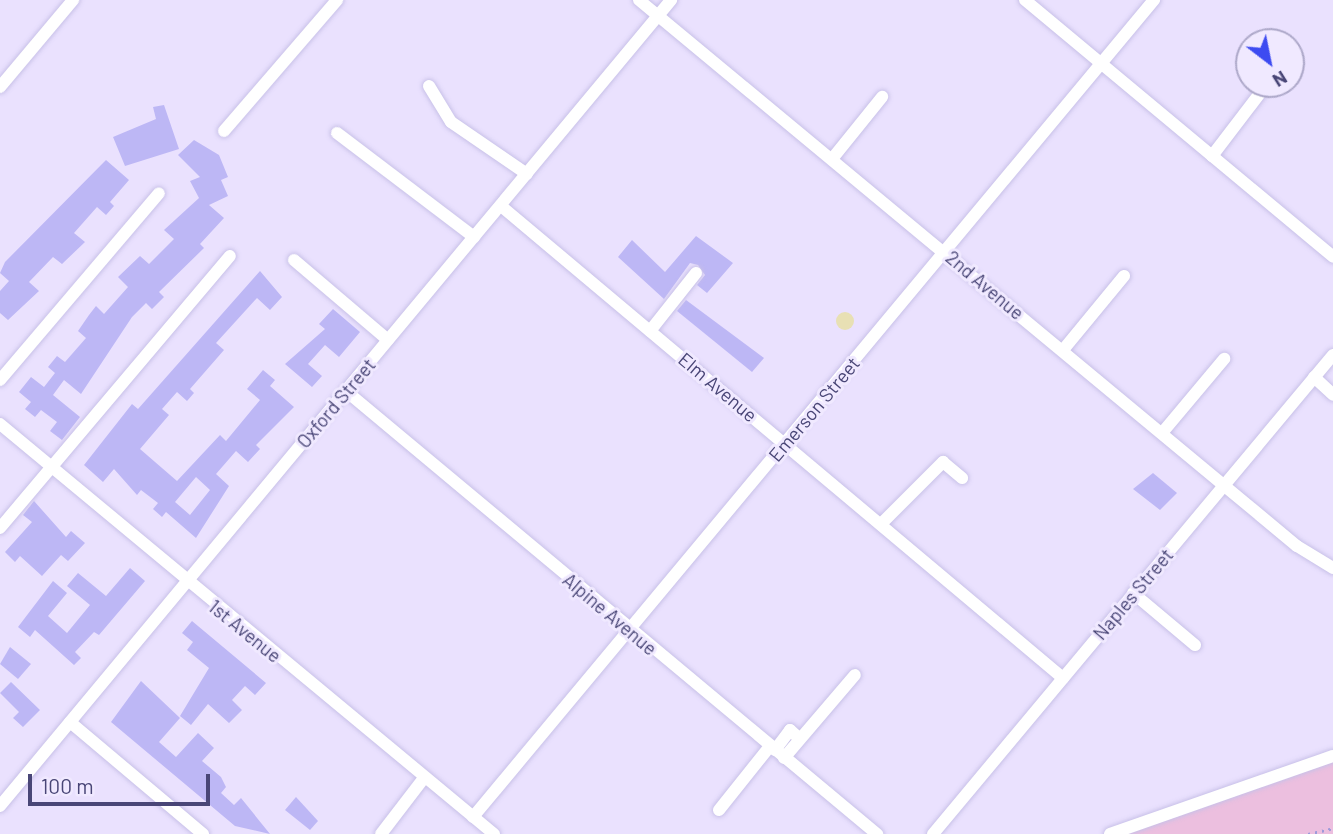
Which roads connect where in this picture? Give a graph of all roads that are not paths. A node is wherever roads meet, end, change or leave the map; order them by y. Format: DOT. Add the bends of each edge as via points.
graph roads {
  1 [pos="73,0"];
  2 [pos="337,0"];
  3 [pos="639,0"];
  4 [pos="671,0"];
  5 [pos="1025,0"];
  6 [pos="1154,0"];
  7 [pos="658,16"];
  8 [pos="1101,64"];
  9 [pos="429,86"];
  10 [pos="0,88"];
  11 [pos="882,97"];
  12 [pos="1256,98"];
  13 [pos="224,131"];
  14 [pos="337,132"];
  15 [pos="1212,156"];
  16 [pos="832,159"];
  17 [pos="527,174"];
  18 [pos="159,193"];
  19 [pos="501,206"];
  20 [pos="474,237"];
  21 [pos="946,252"];
  22 [pos="230,256"];
  23 [pos="1333,257"];
  24 [pos="294,260"];
  25 [pos="696,273"];
  26 [pos="1124,276"];
  27 [pos="650,331"];
  28 [pos="388,340"];
  29 [pos="1063,350"];
  30 [pos="1333,355"];
  31 [pos="1224,359"];
  32 [pos="1314,377"];
  33 [pos="0,380"];
  34 [pos="346,391"];
  35 [pos="1333,395"];
  36 [pos="4,428"];
  37 [pos="1162,433"];
  38 [pos="0,443"];
  39 [pos="786,443"];
  40 [pos="51,468"];
  41 [pos="962,478"];
  42 [pos="1225,485"];
  43 [pos="881,524"];
  44 [pos="0,528"];
  45 [pos="1333,568"];
  46 [pos="186,583"];
  47 [pos="1133,593"];
  48 [pos="629,630"];
  49 [pos="1195,645"];
  50 [pos="855,675"];
  51 [pos="1063,678"];
  52 [pos="70,722"];
  53 [pos="776,751"];
  54 [pos="1333,756"];
  55 [pos="424,778"];
  56 [pos="0,806"];
  57 [pos="719,810"];
  58 [pos="473,817"];
  59 [pos="203,834"];
  60 [pos="381,834"];
  61 [pos="494,834"];
  62 [pos="877,834"];
  63 [pos="933,834"];
  64 [pos="1110,834"];
  1 -- 10 [label="street"];
  2 -- 13 [label="street"];
  3 -- 7 [label="street, 2nd Avenue"];
  4 -- 7 [label="street, Oxford Street"];
  5 -- 8 [label="street"];
  6 -- 8 [label="street, Emerson Street"];
  7 -- 16 [label="street, 2nd Avenue"];
  7 -- 17 [label="street, Oxford Street"];
  8 -- 15 [label="street"];
  8 -- 21 [label="street, Emerson Street"];
  9 -- 17 [label="street" via="451,121"];
  11 -- 16 [label="street"];
  12 -- 15 [label="street"];
  14 -- 20 [label="street"];
  15 -- 23 [label="street"];
  16 -- 21 [label="street, 2nd Avenue"];
  17 -- 19 [label="street, Oxford Street"];
  18 -- 33 [label="street"];
  19 -- 20 [label="street, Oxford Street"];
  19 -- 27 [label="street, Elm Avenue"];
  20 -- 28 [label="street, Oxford Street"];
  21 -- 29 [label="street, 2nd Avenue"];
  21 -- 39 [label="street, Emerson Street"];
  22 -- 40 [label="street"];
  24 -- 28 [label="street"];
  25 -- 27 [label="street"];
  26 -- 29 [label="street"];
  27 -- 39 [label="street, Elm Avenue"];
  28 -- 34 [label="street, Oxford Street"];
  29 -- 37 [label="street, 2nd Avenue"];
  30 -- 32 [label="street, Naples Street"];
  31 -- 37 [label="street"];
  32 -- 35 [label="street"];
  32 -- 42 [label="street, Naples Street"];
  34 -- 46 [label="street, Oxford Street"];
  34 -- 48 [label="street, Alpine Avenue"];
  36 -- 38 [label="street"];
  36 -- 40 [label="street, 1st Avenue"];
  37 -- 42 [label="street, 2nd Avenue"];
  39 -- 43 [label="street, Elm Avenue"];
  39 -- 48 [label="street, Emerson Street"];
  40 -- 44 [label="street"];
  40 -- 46 [label="street, 1st Avenue"];
  41 -- 43 [label="street" via="943,462"];
  42 -- 45 [label="street, 2nd Avenue"];
  42 -- 47 [label="street, Naples Street"];
  43 -- 51 [label="street, Elm Avenue"];
  46 -- 52 [label="street, Oxford Street"];
  46 -- 55 [label="street, 1st Avenue"];
  47 -- 49 [label="street"];
  47 -- 51 [label="street, Naples Street"];
  48 -- 53 [label="street, Alpine Avenue"];
  48 -- 58 [label="street, Emerson Street"];
  50 -- 53 [label="street" via="800,739"];
  51 -- 63 [label="street, Naples Street"];
  52 -- 56 [label="street, Oxford Street"];
  52 -- 59 [label="street"];
  53 -- 57 [label="street"];
  53 -- 62 [label="street, Alpine Avenue"];
  54 -- 64 [label="street"];
  55 -- 58 [label="street, 1st Avenue"];
  55 -- 60 [label="street"];
  58 -- 61 [label="street, 1st Avenue"];
}
